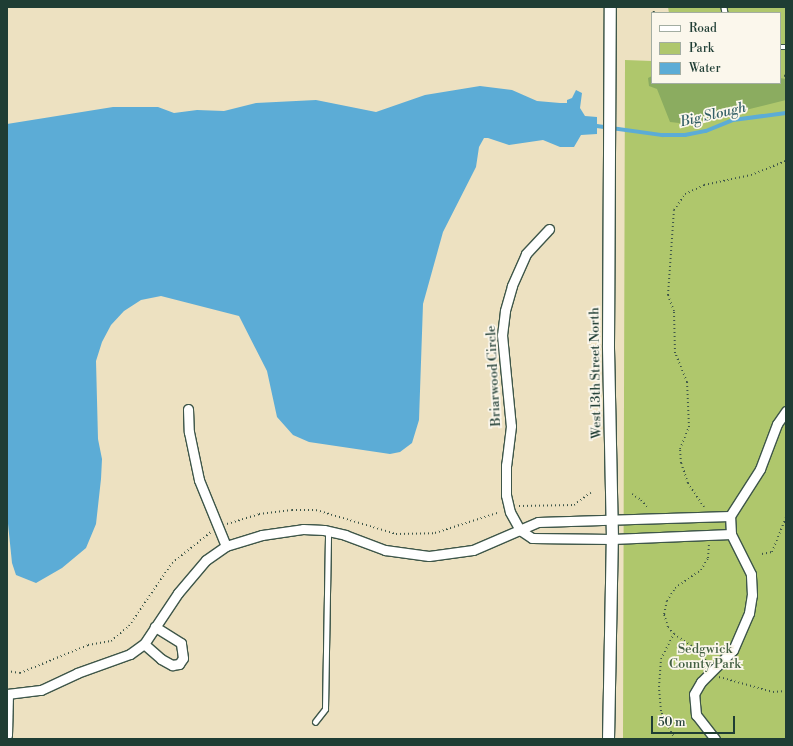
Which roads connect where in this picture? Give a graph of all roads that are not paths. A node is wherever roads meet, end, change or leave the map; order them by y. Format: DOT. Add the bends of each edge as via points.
graph roads {
  1 [pos="610,7"];
  2 [pos="549,229"];
  3 [pos="188,409"];
  4 [pos="786,411"];
  5 [pos="730,516"];
  6 [pos="612,518"];
  7 [pos="520,530"];
  8 [pos="328,531"];
  9 [pos="731,534"];
  10 [pos="612,539"];
  11 [pos="226,546"];
  12 [pos="155,627"];
  13 [pos="144,644"];
  14 [pos="8,694"];
  15 [pos="315,722"];
  16 [pos="7,735"];
  17 [pos="608,739"];
  18 [pos="715,739"];
  1 -- 6 [label="street, West 13th Street North" via="608,345"];
  2 -- 7 [label="street, Briarwood Circle" via="526,254 512,286 502,335 511,426 505,480 509,509"];
  3 -- 11 [label="street" via="189,432 197,473"];
  4 -- 5 [label="street" via="777,424 760,469"];
  5 -- 6 [label="street"];
  5 -- 9 [label="street"];
  6 -- 7 [label="street" via="538,522"];
  6 -- 10 [label="street, West 13th Street North"];
  7 -- 8 [label="street" via="473,550 429,556 385,550"];
  7 -- 10 [label="street" via="532,538"];
  8 -- 11 [label="street" via="282,531"];
  8 -- 15 [label="lane" via="325,709"];
  9 -- 10 [label="street"];
  9 -- 18 [label="street" via="751,574 750,607 744,630 733,650 701,682 694,694 696,715"];
  10 -- 17 [label="street, West 13th Street North"];
  11 -- 12 [label="street" via="206,560 178,592"];
  12 -- 13 [label="street"];
  12 -- 13 [label="street" via="181,643 183,658 179,664 172,665 161,660"];
  13 -- 14 [label="street" via="116,660 77,673 41,690"];
  14 -- 16 [label="street"];
}
